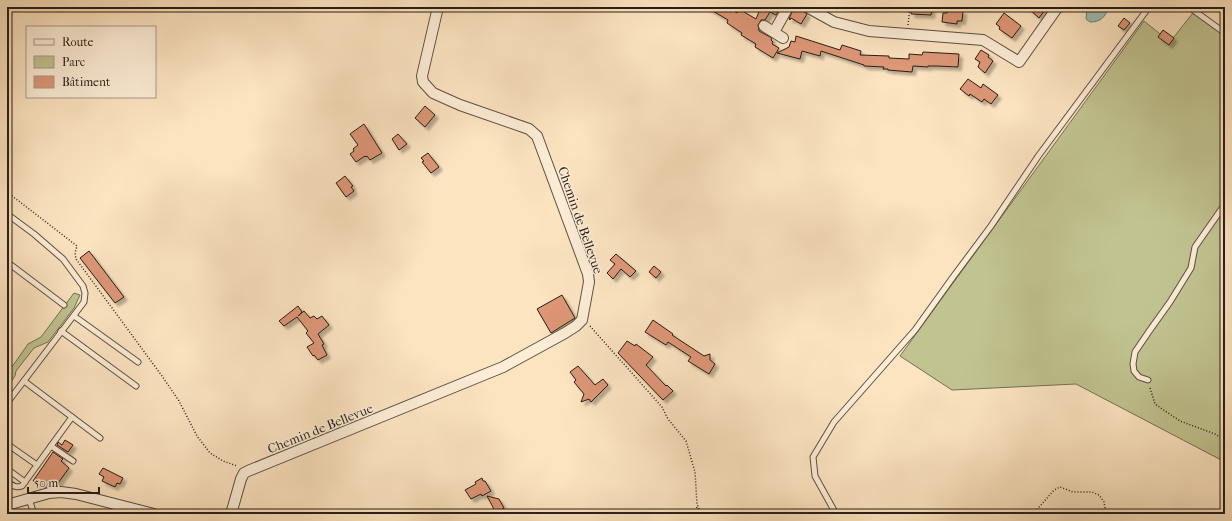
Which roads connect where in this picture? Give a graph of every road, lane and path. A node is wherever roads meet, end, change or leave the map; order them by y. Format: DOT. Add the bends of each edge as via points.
graph roads {
  1 [pos="438,7"];
  2 [pos="788,7"];
  3 [pos="807,7"];
  4 [pos="910,7"];
  5 [pos="1149,7"];
  6 [pos="1189,7"];
  7 [pos="1057,8"];
  8 [pos="764,26"];
  9 [pos="774,32"];
  10 [pos="1225,33"];
  11 [pos="906,34"];
  12 [pos="783,38"];
  13 [pos="7,192"];
  14 [pos="1225,204"];
  15 [pos="7,214"];
  16 [pos="7,262"];
  17 [pos="64,305"];
  18 [pos="74,316"];
  19 [pos="582,320"];
  20 [pos="61,331"];
  21 [pos="138,362"];
  22 [pos="1148,380"];
  23 [pos="24,381"];
  24 [pos="136,386"];
  25 [pos="7,403"];
  26 [pos="72,417"];
  27 [pos="100,438"];
  28 [pos="1225,440"];
  29 [pos="7,444"];
  30 [pos="51,446"];
  31 [pos="73,462"];
  32 [pos="37,465"];
  33 [pos="7,469"];
  34 [pos="244,473"];
  35 [pos="7,482"];
  36 [pos="25,482"];
  37 [pos="29,499"];
  38 [pos="697,504"];
  39 [pos="7,505"];
  40 [pos="34,514"];
  41 [pos="154,514"];
  42 [pos="231,514"];
  43 [pos="696,514"];
  44 [pos="701,514"];
  45 [pos="836,514"];
  46 [pos="1033,514"];
  47 [pos="1106,514"];
  1 -- 19 [label="street, Chemin de Bellevue" via="422,76 423,82 433,92 460,105 529,129 537,136 588,274 589,282"];
  2 -- 9 [label="street"];
  3 -- 11 [label="street" via="834,22 869,31"];
  4 -- 11 [label="path"];
  5 -- 45 [label="lane" via="1039,155 915,330 834,422 813,457 815,476"];
  6 -- 10 [label="lane"];
  7 -- 11 [label="street" via="1019,62 983,40"];
  8 -- 9 [label="street"];
  9 -- 12 [label="street"];
  13 -- 34 [label="path" via="77,246 76,259 162,376 197,436 210,453 239,466"];
  14 -- 22 [label="lane" via="1195,247 1191,268 1136,352 1134,371 1139,377"];
  15 -- 18 [label="lane" via="63,259 83,286 84,302"];
  16 -- 17 [label="lane"];
  18 -- 20 [label="lane"];
  18 -- 21 [label="lane"];
  19 -- 34 [label="street, Chemin de Bellevue" via="565,333 503,367"];
  19 -- 38 [label="path" via="588,323 662,407 668,419 686,441 695,472"];
  20 -- 23 [label="lane"];
  20 -- 24 [label="lane"];
  22 -- 28 [label="path" via="1155,404 1180,421"];
  23 -- 25 [label="lane"];
  23 -- 26 [label="lane"];
  26 -- 27 [label="lane"];
  26 -- 30 [label="lane"];
  29 -- 32 [label="lane"];
  30 -- 31 [label="lane"];
  30 -- 32 [label="lane"];
  32 -- 36 [label="lane"];
  33 -- 36 [label="lane"];
  34 -- 42 [label="street"];
  35 -- 36 [label="lane" via="17,487"];
  37 -- 39 [label="street"];
  37 -- 40 [label="lane"];
  37 -- 41 [label="street" via="61,492"];
  38 -- 43 [label="path"];
  38 -- 44 [label="path"];
  46 -- 47 [label="path" via="1054,490 1060,487 1073,492 1092,492 1099,495 1104,502"];
}
